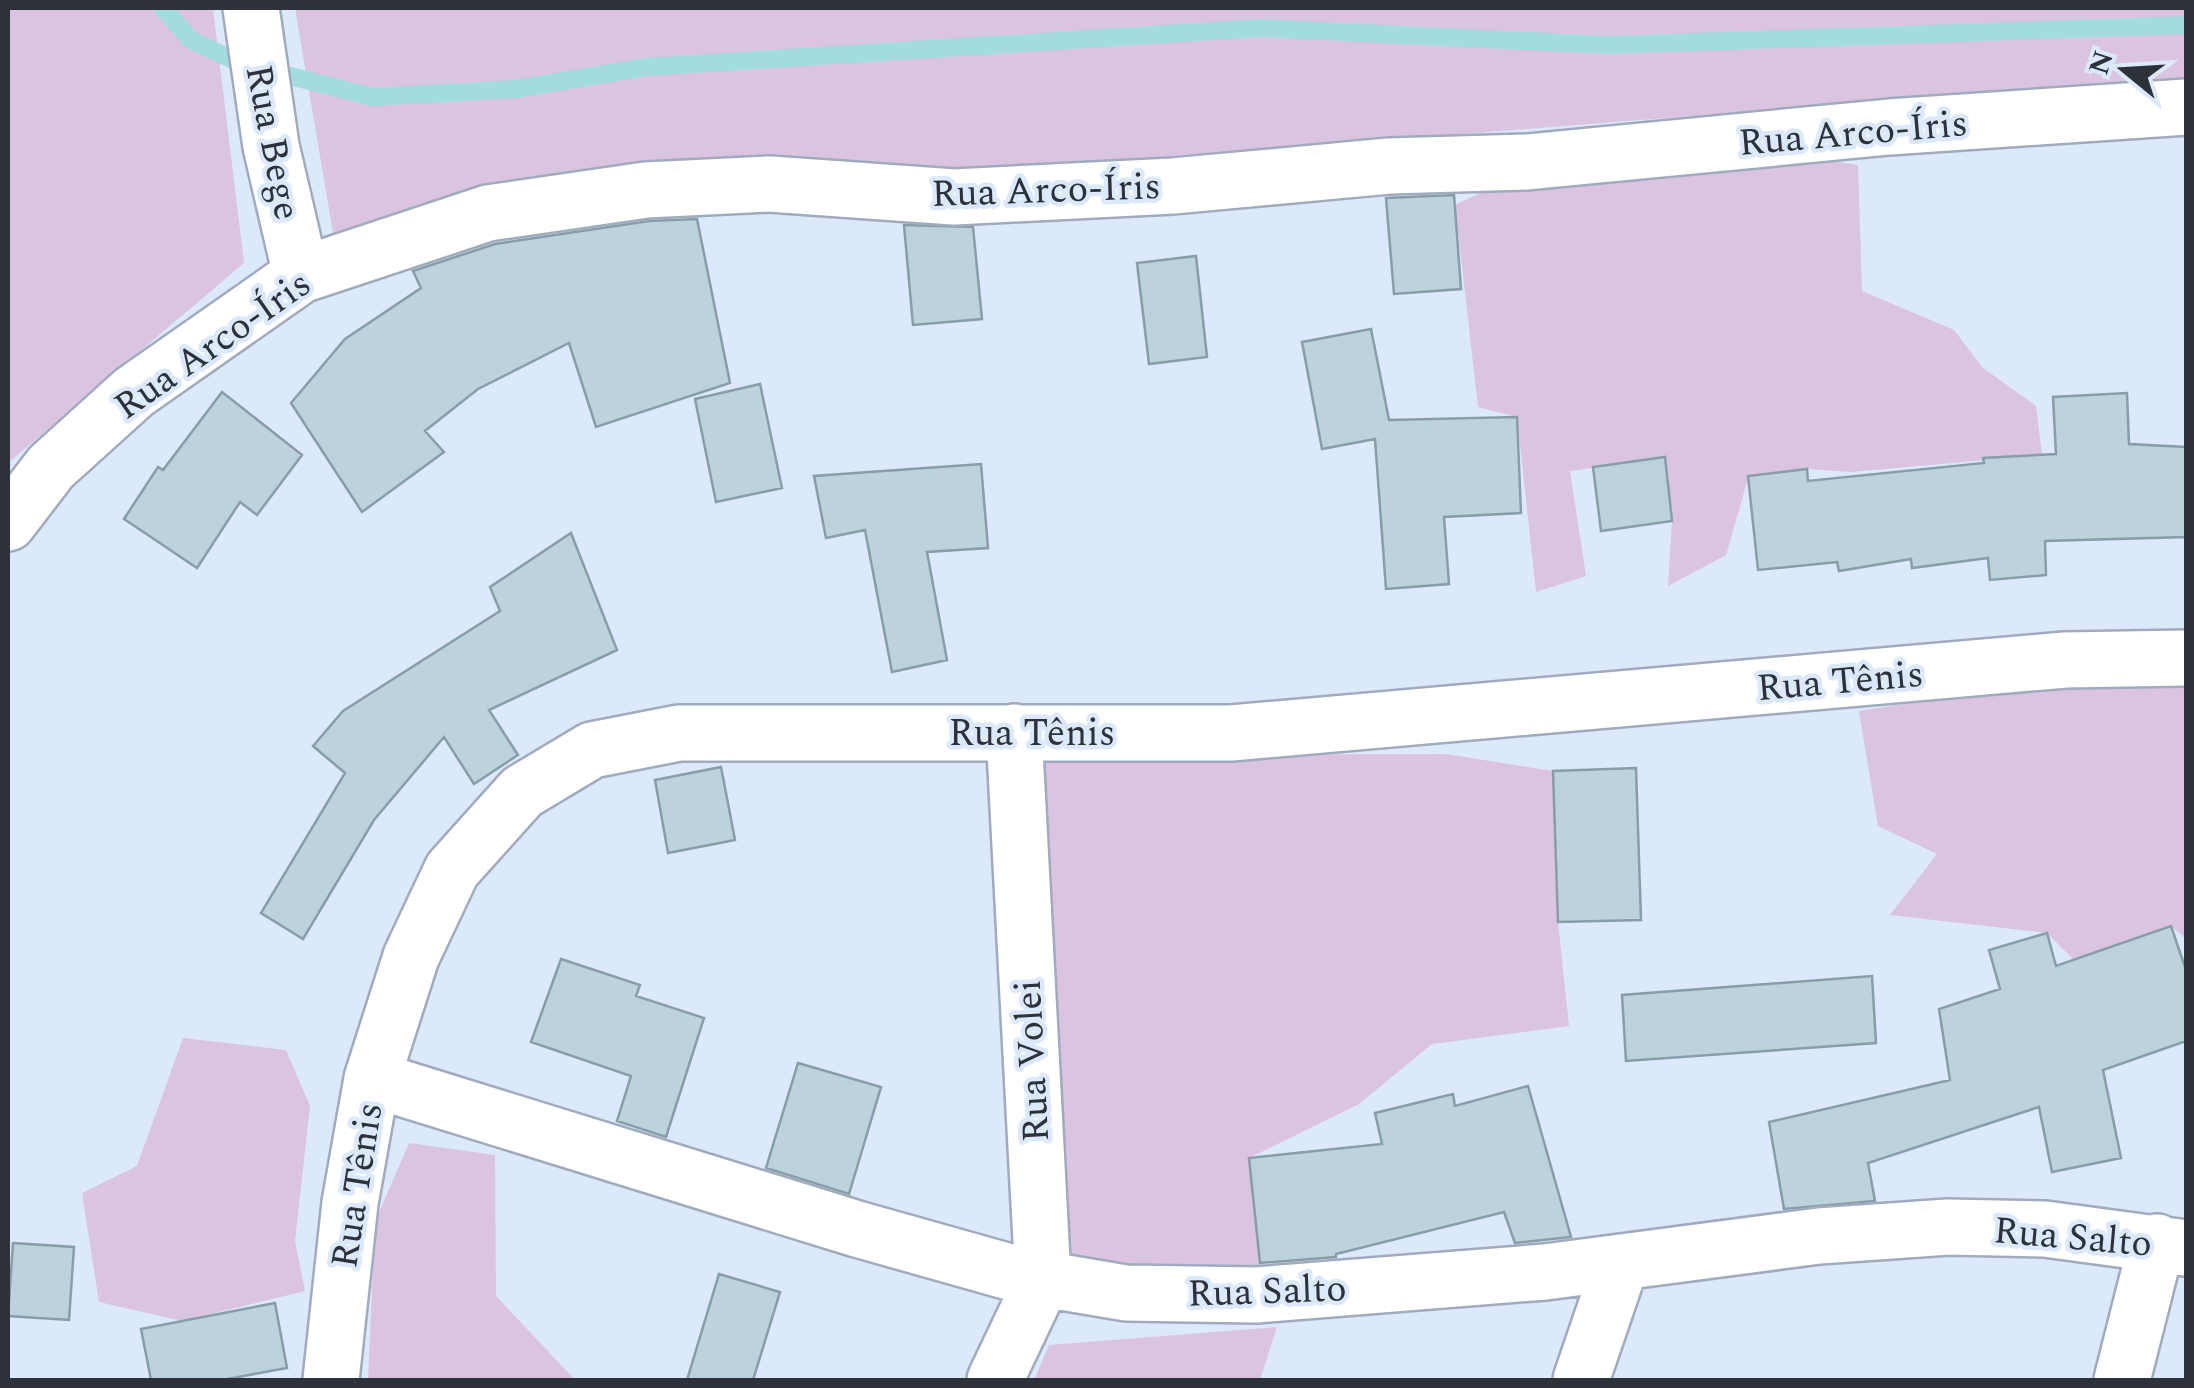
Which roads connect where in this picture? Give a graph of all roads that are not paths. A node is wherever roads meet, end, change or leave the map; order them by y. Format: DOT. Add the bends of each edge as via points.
graph roads {
  1 [pos="252,16"];
  2 [pos="2186,107"];
  3 [pos="301,275"];
  4 [pos="8,523"];
  5 [pos="2186,658"];
  6 [pos="1014,732"];
  7 [pos="372,1080"];
  8 [pos="2172,1245"];
  9 [pos="1621,1263"];
  10 [pos="1042,1279"];
  11 [pos="331,1380"];
  12 [pos="995,1380"];
  13 [pos="1580,1380"];
  14 [pos="2122,1380"];
  1 -- 3 [label="street, Rua Bege"];
  2 -- 3 [label="street, Rua Arco-Íris" via="1133,188 954,197 770,184 646,190 488,213"];
  3 -- 4 [label="street, Rua Arco-Íris" via="134,392 51,467"];
  5 -- 6 [label="street, Rua Tênis" via="2064,660 1231,733"];
  6 -- 7 [label="street, Rua Tênis" via="679,732 592,750 522,792 452,870 411,956"];
  6 -- 10 [label="street, Rua Volei"];
  7 -- 10 [label="street, Rua Salto" via="856,1229"];
  7 -- 11 [label="street, Rua Tênis" via="350,1203"];
  8 -- 9 [label="street, Rua Salto" via="1948,1227 1820,1236"];
  8 -- 14 [label="street"];
  9 -- 10 [label="street, Rua Salto" via="1256,1295 1126,1293"];
  9 -- 13 [label="street"];
  10 -- 12 [label="street, Rua Volei"];
}
